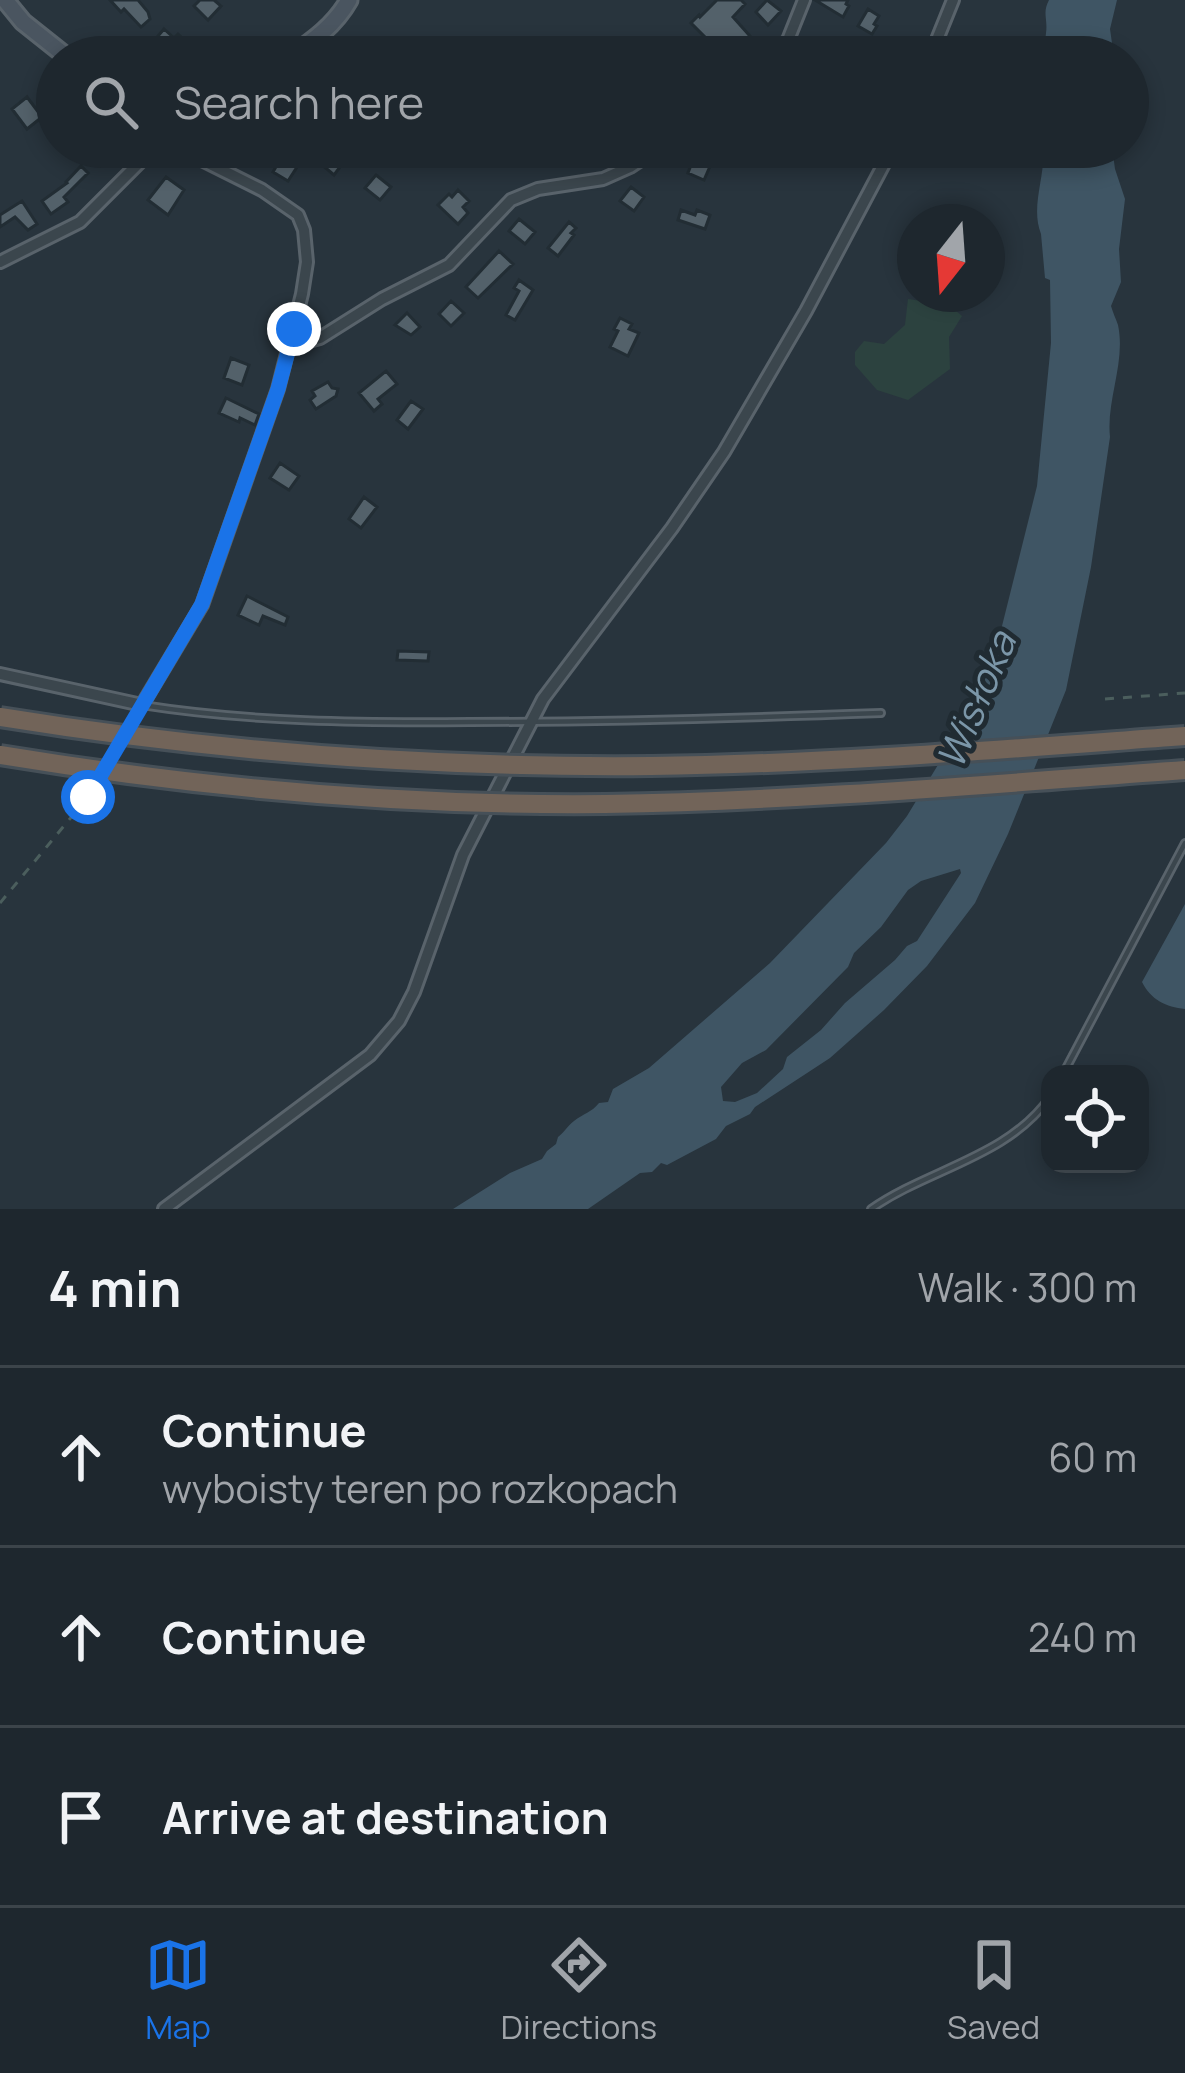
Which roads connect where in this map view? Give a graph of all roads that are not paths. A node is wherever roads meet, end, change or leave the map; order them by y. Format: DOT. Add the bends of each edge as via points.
graph roads {
  1 [pos="4,0"];
  2 [pos="349,0"];
  3 [pos="804,0"];
  4 [pos="953,0"];
  5 [pos="40,36"];
  6 [pos="317,36"];
  7 [pos="790,36"];
  8 [pos="938,36"];
  9 [pos="134,168"];
  10 [pos="218,168"];
  11 [pos="628,168"];
  12 [pos="882,168"];
  13 [pos="0,262"];
  14 [pos="290,346"];
  15 [pos="0,674"];
  16 [pos="142,705"];
  17 [pos="881,713"];
  18 [pos="0,717"];
  19 [pos="529,722"];
  20 [pos="1185,736"];
  21 [pos="0,755"];
  22 [pos="1185,770"];
  23 [pos="1185,843"];
  24 [pos="1068,1065"];
  25 [pos="1041,1110"];
  26 [pos="164,1209"];
  27 [pos="871,1209"];
  1 -- 5 [label="street"];
  2 -- 6 [label="street"];
  3 -- 7 [label="street"];
  4 -- 8 [label="street"];
  9 -- 13 [label="street" via="80,221"];
  10 -- 14 [label="street" via="298,215 307,262"];
  11 -- 14 [label="street" via="511,200 449,265 320,338"];
  12 -- 19 [label="street" via="724,452"];
  14 -- 16 [label="street" via="202,604"];
  15 -- 16 [label="street"];
  16 -- 19 [label="lane" via="368,723"];
  17 -- 19 [label="lane"];
  18 -- 20 [label="highway, bridge" via="268,752 558,766 838,760"];
  19 -- 26 [label="street" via="463,855 399,1021 370,1055"];
  21 -- 22 [label="highway, bridge" via="284,792 538,804"];
  23 -- 24 [label="lane"];
  25 -- 27 [label="lane" via="995,1146"];
}
